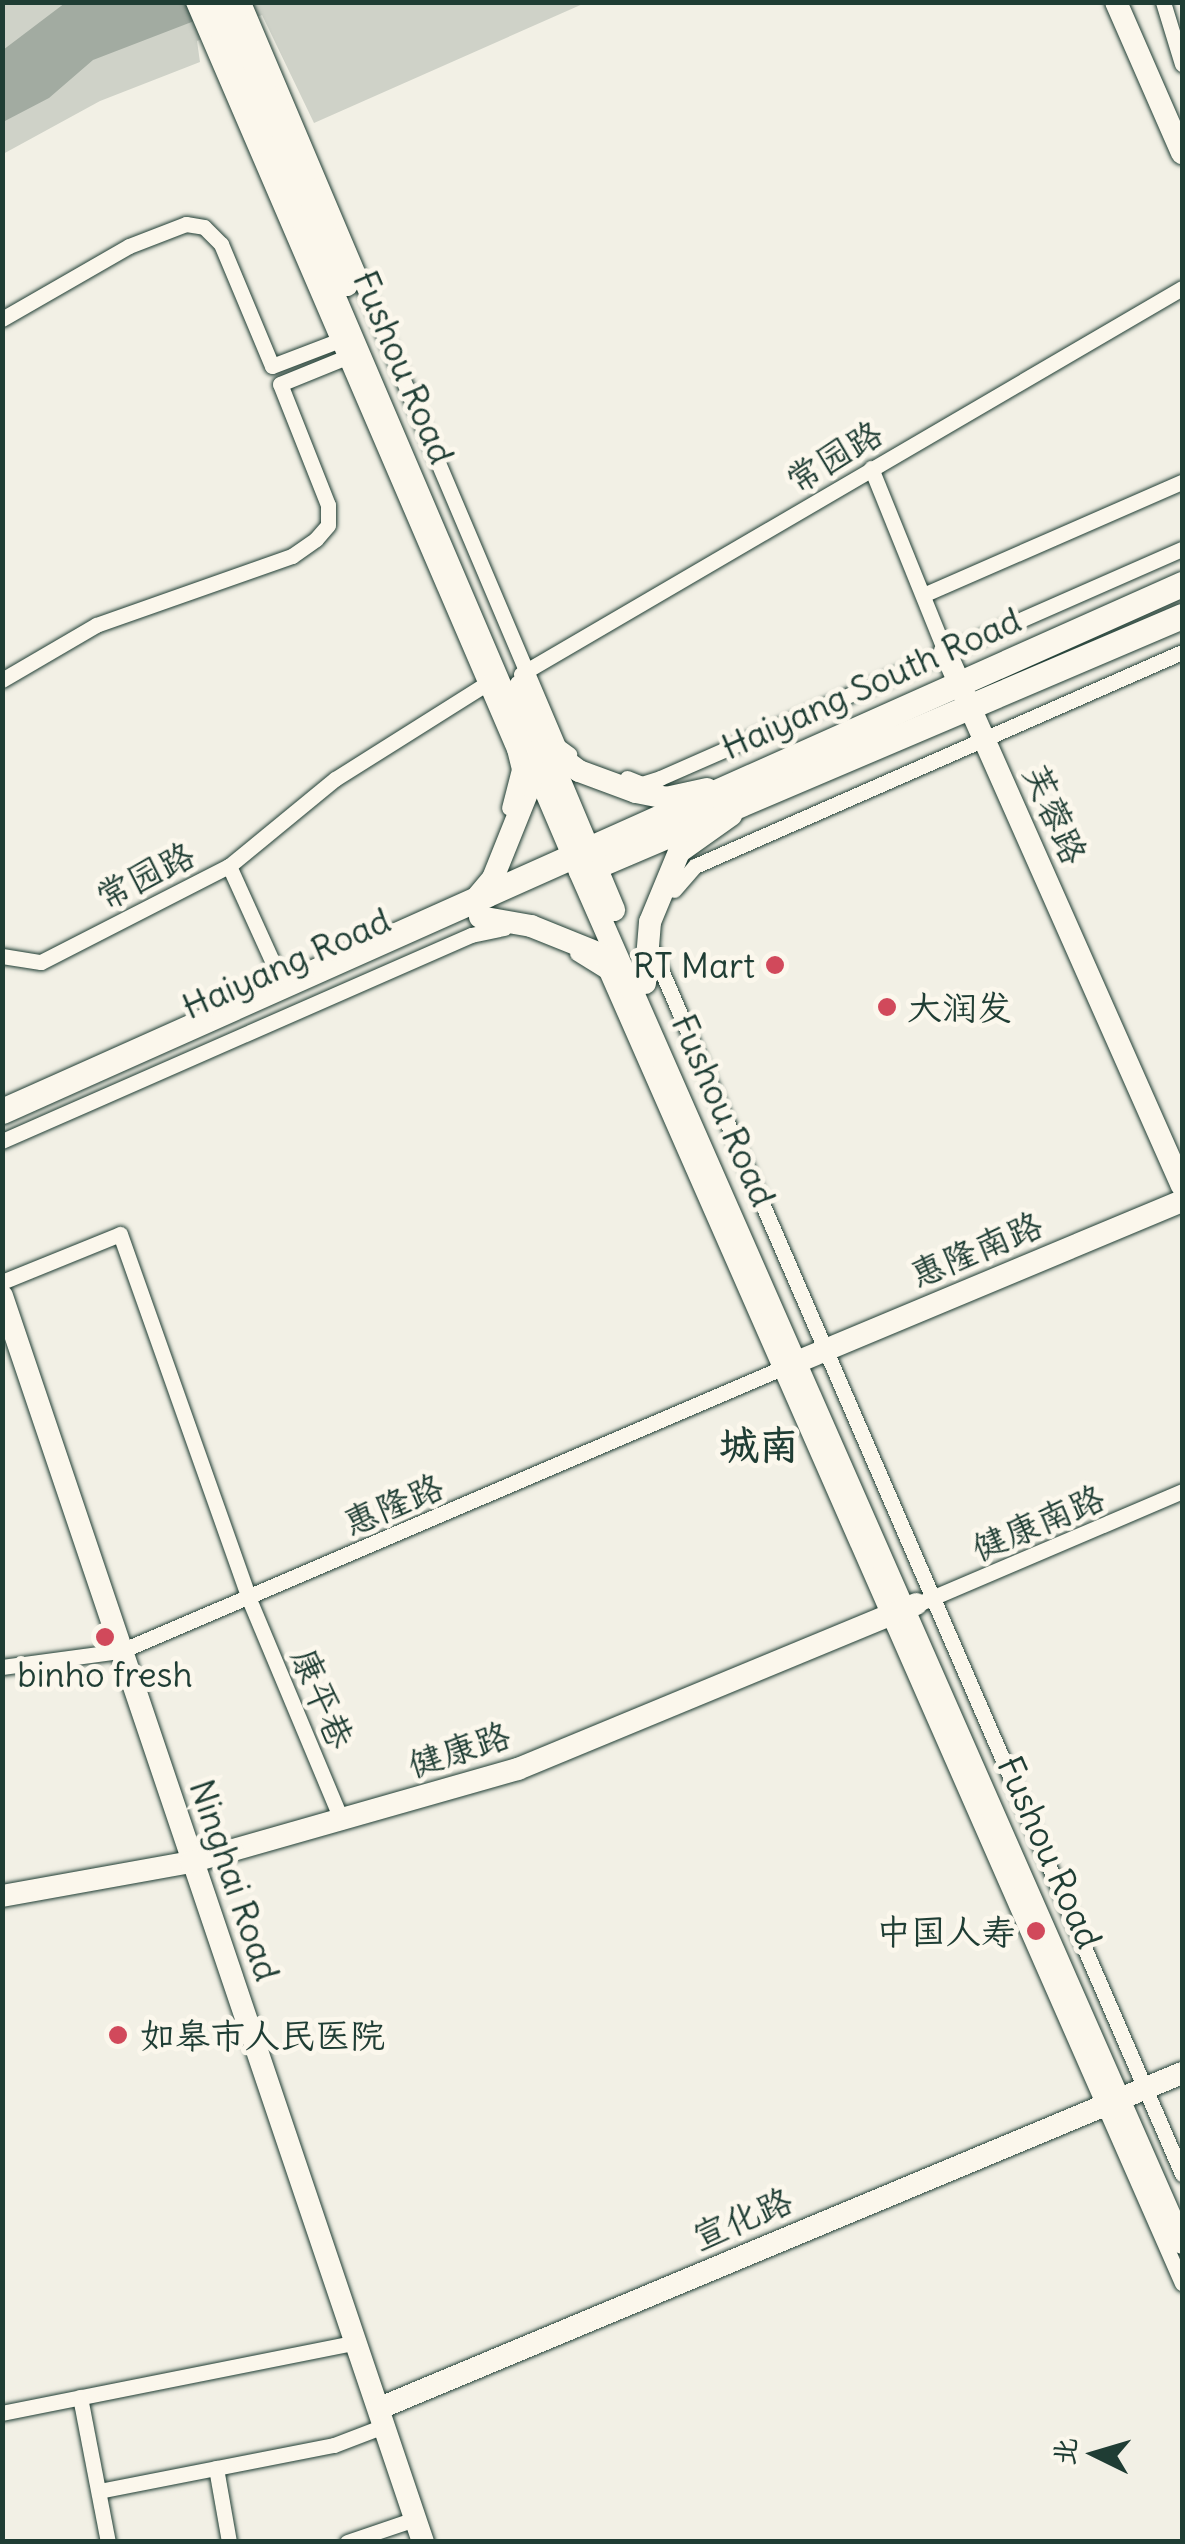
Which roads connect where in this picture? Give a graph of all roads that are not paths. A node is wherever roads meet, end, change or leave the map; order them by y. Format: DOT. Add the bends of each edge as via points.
graph roads {
  1 [pos="193,2"];
  2 [pos="209,2"];
  3 [pos="228,2"];
  4 [pos="243,2"];
  5 [pos="1116,2"];
  6 [pos="1163,2"];
  7 [pos="239,52"];
  8 [pos="1182,64"];
  9 [pos="1182,153"];
  10 [pos="1182,288"];
  11 [pos="2,319"];
  12 [pos="337,341"];
  13 [pos="344,358"];
  14 [pos="272,366"];
  15 [pos="280,384"];
  16 [pos="871,468"];
  17 [pos="1182,482"];
  18 [pos="1182,548"];
  19 [pos="1182,584"];
  20 [pos="923,594"];
  21 [pos="1182,616"];
  22 [pos="945,651"];
  23 [pos="1182,652"];
  24 [pos="507,676"];
  25 [pos="2,680"];
  26 [pos="958,680"];
  27 [pos="970,706"];
  28 [pos="982,735"];
  29 [pos="540,752"];
  30 [pos="746,790"];
  31 [pos="586,861"];
  32 [pos="229,866"];
  33 [pos="476,909"];
  34 [pos="2,956"];
  35 [pos="279,976"];
  36 [pos="635,979"];
  37 [pos="2,1098"];
  38 [pos="2,1111"];
  39 [pos="2,1125"];
  40 [pos="2,1141"];
  41 [pos="1182,1186"];
  42 [pos="1182,1201"];
  43 [pos="2,1282"];
  44 [pos="2,1296"];
  45 [pos="803,1360"];
  46 [pos="1182,1491"];
  47 [pos="249,1599"];
  48 [pos="910,1606"];
  49 [pos="121,1652"];
  50 [pos="2,1667"];
  51 [pos="342,1820"];
  52 [pos="191,1862"];
  53 [pos="2,1896"];
  54 [pos="1182,2072"];
  55 [pos="1125,2095"];
  56 [pos="1182,2174"];
  57 [pos="1182,2212"];
  58 [pos="1182,2243"];
  59 [pos="1182,2283"];
  60 [pos="356,2342"];
  61 [pos="80,2396"];
  62 [pos="2,2413"];
  63 [pos="383,2416"];
  64 [pos="216,2468"];
  65 [pos="98,2492"];
  66 [pos="416,2519"];
  67 [pos="108,2542"];
  68 [pos="229,2542"];
  69 [pos="347,2542"];
  70 [pos="423,2542"];
  1 -- 7 [label="street"];
  2 -- 7 [label="street, Fushou Road"];
  3 -- 7 [label="street, Fushou Road"];
  4 -- 7 [label="street"];
  5 -- 9 [label="street"];
  6 -- 8 [label="street"];
  7 -- 12 [label="street"];
  7 -- 24 [label="street, Fushou Road"];
  10 -- 16 [label="street, 常园路"];
  11 -- 14 [label="street" via="129,246 186,224 204,227 220,244"];
  12 -- 13 [label="street"];
  12 -- 14 [label="street"];
  13 -- 15 [label="street"];
  13 -- 24 [label="street"];
  14 -- 15 [label="street"];
  15 -- 25 [label="street" via="328,506 328,525 316,539 292,556 96,625"];
  16 -- 20 [label="street, 芙蓉路"];
  16 -- 24 [label="street, 常园路"];
  17 -- 20 [label="street"];
  18 -- 22 [label="street"];
  19 -- 26 [label="main road, Haiyang South Road"];
  20 -- 22 [label="street, 芙蓉路"];
  21 -- 27 [label="main road, Haiyang South Road"];
  22 -- 24 [label="street" via="642,784 558,746"];
  22 -- 26 [label="street, 芙蓉路"];
  23 -- 28 [label="street"];
  24 -- 29 [label="street, Fushou Road"];
  24 -- 32 [label="street, 常园路" via="335,778"];
  24 -- 35 [label="street" via="519,769 486,875 468,890"];
  26 -- 27 [label="street, 芙蓉路"];
  26 -- 30 [label="main road, Haiyang South Road"];
  27 -- 28 [label="street, 芙蓉路"];
  27 -- 30 [label="main road, Haiyang South Road"];
  28 -- 41 [label="street, 芙蓉路"];
  28 -- 45 [label="street" via="695,866 680,876 652,951"];
  29 -- 30 [label="street" via="666,798"];
  29 -- 31 [label="street, Fushou Road"];
  29 -- 33 [label="street"];
  30 -- 31 [label="main road, Haiyang South Road"];
  30 -- 36 [label="street" via="679,852"];
  31 -- 33 [label="main road, Haiyang Road"];
  31 -- 36 [label="street, Fushou Road"];
  32 -- 34 [label="street, 常园路" via="41,962"];
  32 -- 35 [label="street"];
  33 -- 36 [label="street" via="603,955"];
  33 -- 38 [label="main road, Haiyang Road"];
  33 -- 39 [label="main road, Haiyang Road"];
  35 -- 37 [label="street"];
  36 -- 45 [label="street, Fushou Road"];
  40 -- 45 [label="street" via="471,936 496,927 517,929 606,971"];
  42 -- 45 [label="street, 惠隆南路"];
  43 -- 47 [label="street, 康平巷" via="120,1234"];
  44 -- 49 [label="street, Ninghai Road"];
  45 -- 47 [label="street, 惠隆路"];
  45 -- 48 [label="street, Fushou Road"];
  46 -- 48 [label="street, 健康南路"];
  47 -- 49 [label="street, 惠隆路"];
  47 -- 51 [label="street, 康平巷"];
  48 -- 51 [label="street, 健康路" via="518,1769"];
  48 -- 55 [label="street, Fushou Road"];
  49 -- 50 [label="street, 惠隆路"];
  49 -- 52 [label="street, Ninghai Road"];
  51 -- 52 [label="street, 健康路"];
  52 -- 53 [label="street, 健康路"];
  52 -- 60 [label="street, Ninghai Road"];
  54 -- 55 [label="street, 宣化路"];
  55 -- 56 [label="street"];
  55 -- 57 [label="street, Fushou Road"];
  55 -- 58 [label="street, Fushou Road"];
  55 -- 59 [label="street"];
  55 -- 63 [label="street, 宣化路"];
  60 -- 61 [label="street"];
  60 -- 63 [label="street, Ninghai Road"];
  61 -- 62 [label="street"];
  61 -- 65 [label="street"];
  63 -- 64 [label="street" via="334,2445"];
  63 -- 66 [label="street, Ninghai Road"];
  64 -- 65 [label="street"];
  64 -- 68 [label="street"];
  65 -- 67 [label="street"];
  66 -- 69 [label="street"];
  66 -- 70 [label="street, Ninghai Road"];
}
